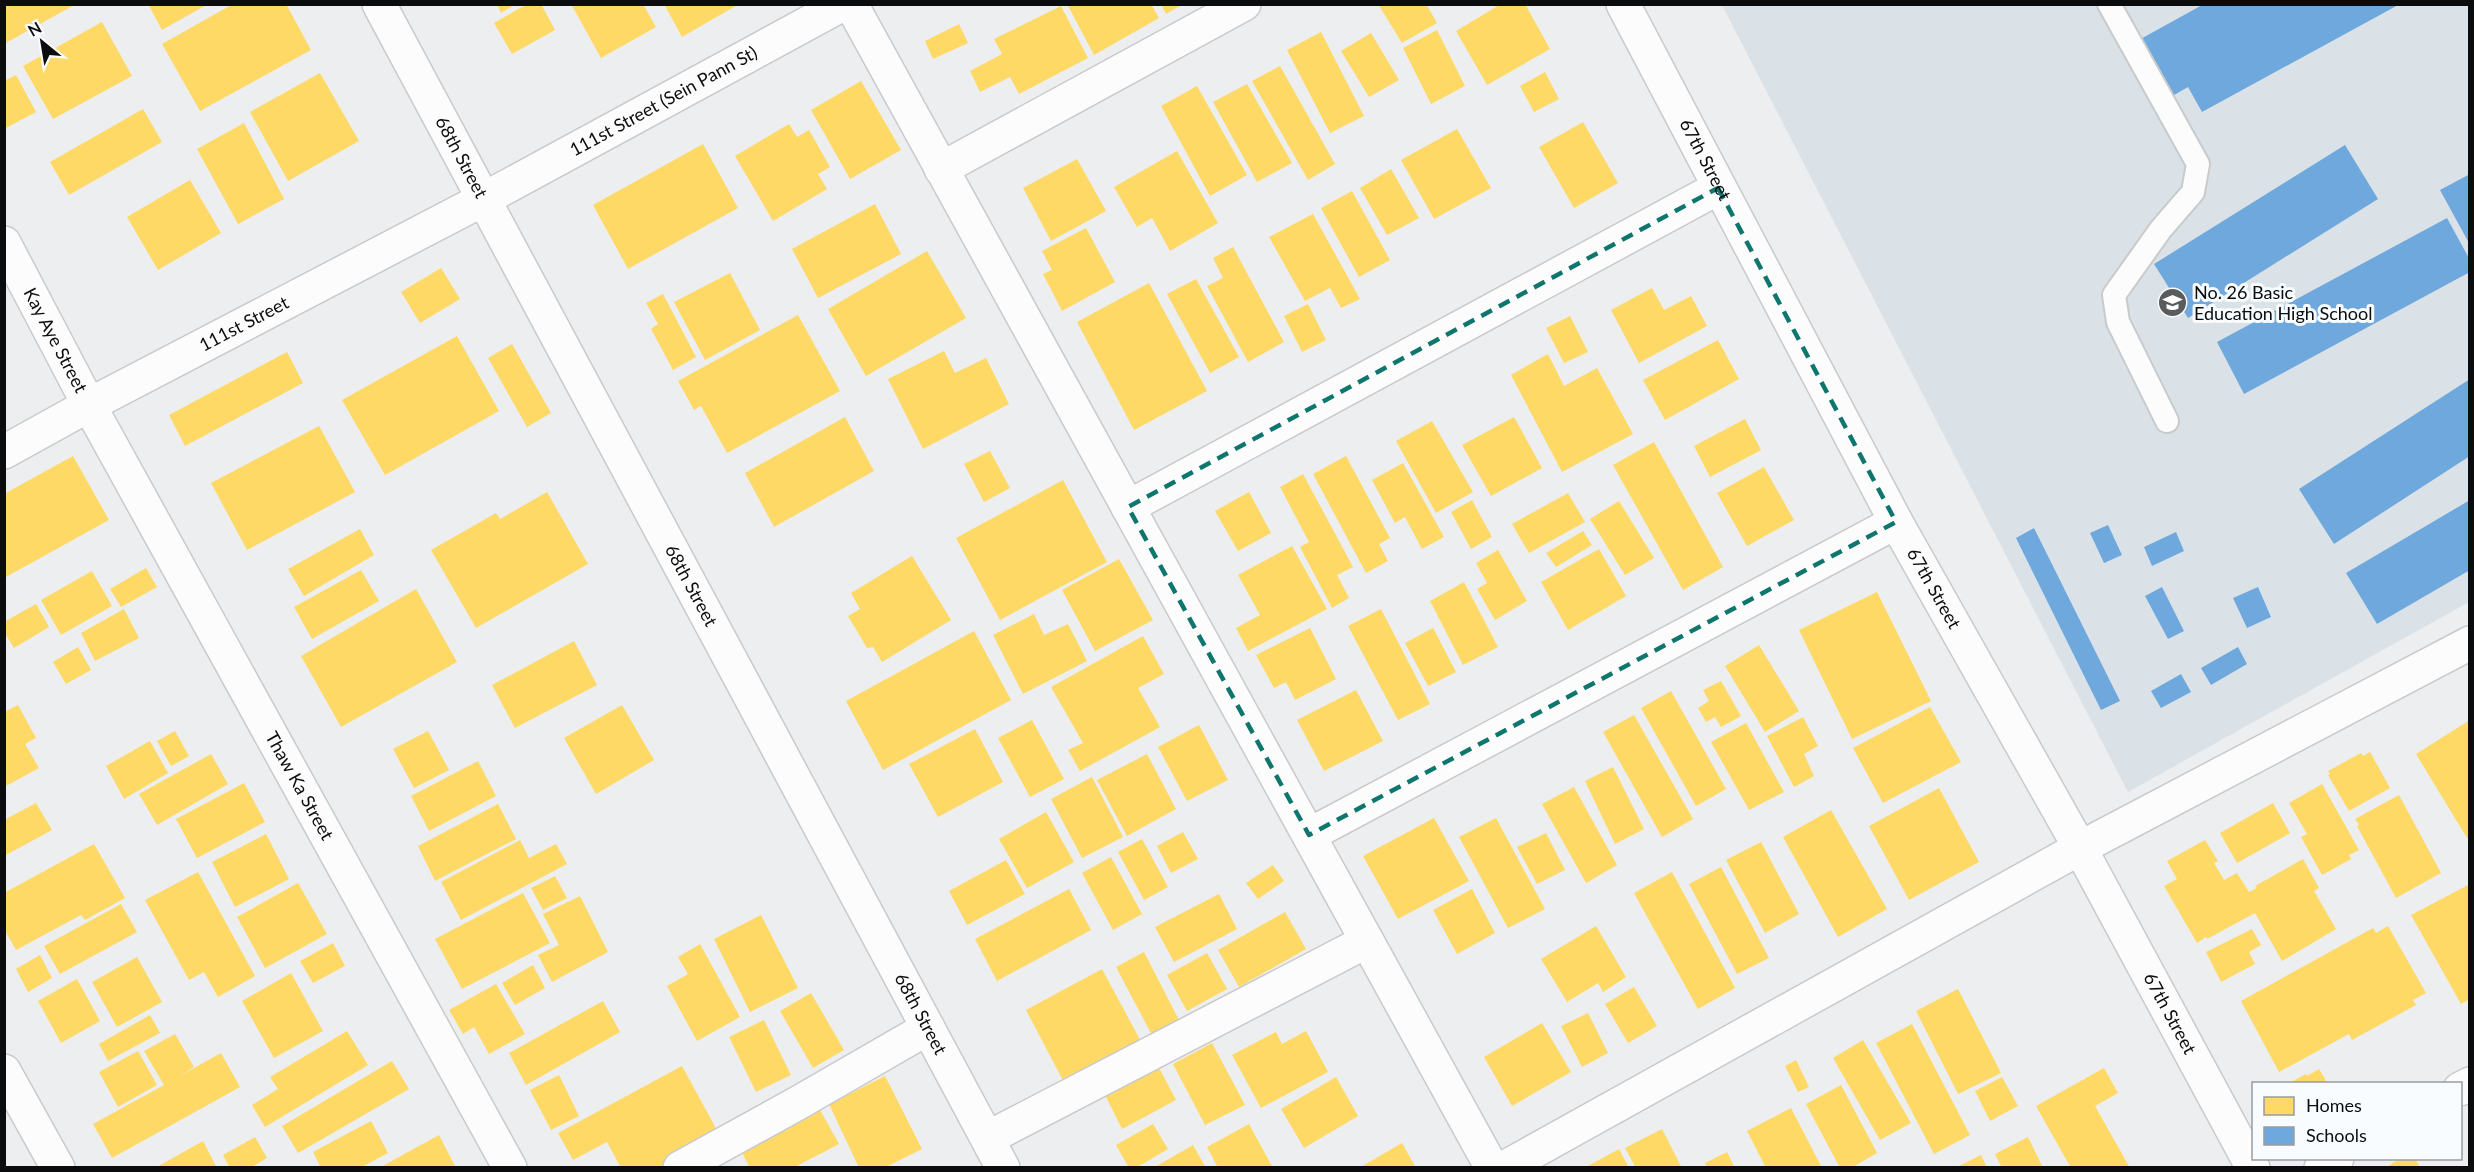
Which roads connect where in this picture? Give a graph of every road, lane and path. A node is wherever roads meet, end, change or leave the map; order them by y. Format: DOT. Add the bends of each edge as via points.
graph roads {
  1 [pos="379,4"];
  2 [pos="843,4"];
  3 [pos="850,4"];
  4 [pos="1244,4"];
  5 [pos="1623,4"];
  6 [pos="2109,4"];
  7 [pos="941,169"];
  8 [pos="1718,188"];
  9 [pos="484,199"];
  10 [pos="4,243"];
  11 [pos="89,405"];
  12 [pos="2167,421"];
  13 [pos="4,452"];
  14 [pos="1128,507"];
  15 [pos="1896,522"];
  16 [pos="2469,643"];
  17 [pos="1309,836"];
  18 [pos="2080,848"];
  19 [pos="1367,941"];
  20 [pos="928,1028"];
  21 [pos="4,1071"];
  22 [pos="988,1138"];
  23 [pos="58,1167"];
  24 [pos="510,1167"];
  25 [pos="680,1167"];
  26 [pos="1003,1167"];
  27 [pos="1492,1167"];
  28 [pos="1504,1167"];
  29 [pos="2253,1167"];
  1 -- 9 [label="street, 68th Street"];
  2 -- 9 [label="street, 111st Street (Sein Pann St)"];
  3 -- 7 [label="street"];
  4 -- 7 [label="street"];
  5 -- 8 [label="street, 67th Street"];
  6 -- 12 [label="lane" via="2198,164 2193,192 2114,295 2118,322"];
  7 -- 14 [label="street"];
  8 -- 14 [label="street"];
  8 -- 15 [label="street, 67th Street"];
  9 -- 11 [label="street, 111st Street"];
  9 -- 20 [label="street, 68th Street"];
  10 -- 11 [label="street, Kay Aye Street"];
  11 -- 13 [label="street, 111st Street"];
  11 -- 24 [label="street, Thaw Ka Street"];
  14 -- 17 [label="street"];
  15 -- 17 [label="street"];
  15 -- 18 [label="street, 67th Street"];
  16 -- 18 [label="street"];
  17 -- 19 [label="street"];
  18 -- 28 [label="street"];
  18 -- 29 [label="street, 67th Street"];
  19 -- 22 [label="street"];
  19 -- 27 [label="street"];
  20 -- 22 [label="street, 68th Street"];
  20 -- 25 [label="street"];
  21 -- 23 [label="street"];
  22 -- 26 [label="street, 68th Street"];
}
